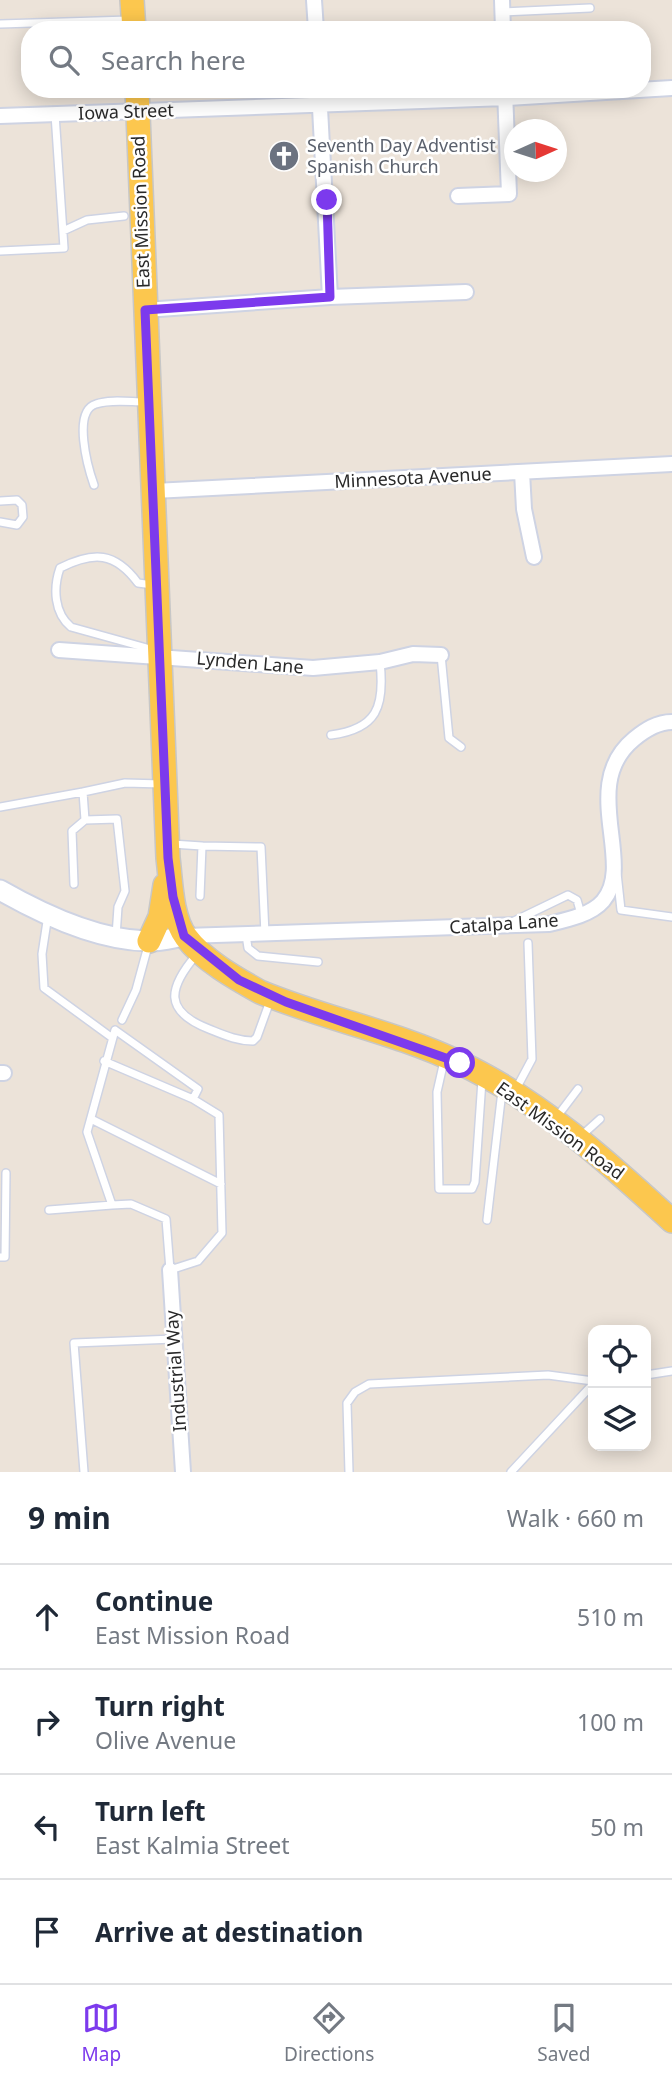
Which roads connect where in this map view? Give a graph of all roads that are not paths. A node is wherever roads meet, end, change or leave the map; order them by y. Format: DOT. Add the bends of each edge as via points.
graph roads {
  1 [pos="314,0"];
  2 [pos="502,6"];
  3 [pos="590,8"];
  4 [pos="133,17"];
  5 [pos="57,21"];
  6 [pos="315,21"];
  7 [pos="21,23"];
  8 [pos="0,24"];
  9 [pos="672,88"];
  10 [pos="651,89"];
  11 [pos="320,98"];
  12 [pos="438,98"];
  13 [pos="505,98"];
  14 [pos="137,100"];
  15 [pos="320,105"];
  16 [pos="55,114"];
  17 [pos="0,116"];
  18 [pos="458,196"];
  19 [pos="124,216"];
  20 [pos="63,231"];
  21 [pos="0,251"];
  22 [pos="466,292"];
  23 [pos="330,297"];
  24 [pos="145,310"];
  25 [pos="149,402"];
  26 [pos="672,464"];
  27 [pos="522,472"];
  28 [pos="94,485"];
  29 [pos="154,491"];
  30 [pos="0,501"];
  31 [pos="0,522"];
  32 [pos="534,557"];
  33 [pos="158,586"];
  34 [pos="59,650"];
  35 [pos="160,653"];
  36 [pos="441,655"];
  37 [pos="380,662"];
  38 [pos="672,722"];
  39 [pos="331,735"];
  40 [pos="461,747"];
  41 [pos="166,784"];
  42 [pos="83,792"];
  43 [pos="0,807"];
  44 [pos="85,820"];
  45 [pos="202,846"];
  46 [pos="168,851"];
  47 [pos="614,866"];
  48 [pos="74,884"];
  49 [pos="0,890"];
  50 [pos="200,896"];
  51 [pos="49,913"];
  52 [pos="581,915"];
  53 [pos="672,916"];
  54 [pos="507,925"];
  55 [pos="265,934"];
  56 [pos="246,935"];
  57 [pos="116,937"];
  58 [pos="149,941"];
  59 [pos="192,943"];
  60 [pos="528,943"];
  61 [pos="318,962"];
  62 [pos="272,996"];
  63 [pos="121,1020"];
  64 [pos="111,1037"];
  65 [pos="445,1057"];
  66 [pos="104,1061"];
  67 [pos="482,1075"];
  68 [pos="578,1089"];
  69 [pos="508,1090"];
  70 [pos="193,1099"];
  71 [pos="91,1119"];
  72 [pos="600,1119"];
  73 [pos="554,1122"];
  74 [pos="577,1140"];
  75 [pos="6,1174"];
  76 [pos="221,1184"];
  77 [pos="112,1205"];
  78 [pos="49,1210"];
  79 [pos="487,1220"];
  80 [pos="671,1220"];
  81 [pos="0,1257"];
  82 [pos="170,1270"];
  83 [pos="174,1339"];
  84 [pos="672,1371"];
  85 [pos="651,1374"];
  86 [pos="588,1381"];
  87 [pos="588,1387"];
  88 [pos="84,1472"];
  89 [pos="183,1472"];
  90 [pos="349,1472"];
  91 [pos="510,1472"];
  1 -- 6 [label="street"];
  2 -- 3 [label="lane"];
  4 -- 5 [label="lane"];
  7 -- 8 [label="lane"];
  9 -- 10 [label="street, Iowa Street"];
  11 -- 15 [label="street"];
  12 -- 15 [label="street, Iowa Street"];
  13 -- 18 [label="street" via="509,194"];
  14 -- 15 [label="street, Iowa Street"];
  14 -- 16 [label="street, Iowa Street"];
  14 -- 24 [label="main road, East Mission Road"];
  15 -- 23 [label="street"];
  16 -- 17 [label="street, Iowa Street"];
  16 -- 20 [label="lane"];
  19 -- 20 [label="lane" via="78,222"];
  20 -- 21 [label="lane" via="64,248"];
  22 -- 23 [label="street"];
  23 -- 24 [label="street"];
  24 -- 25 [label="main road, East Mission Road"];
  25 -- 28 [label="lane" via="97,403 88,409 84,442"];
  25 -- 29 [label="main road, East Mission Road"];
  26 -- 27 [label="street, Minnesota Avenue"];
  27 -- 29 [label="street, Minnesota Avenue"];
  27 -- 32 [label="street"];
  29 -- 33 [label="main road, East Mission Road"];
  30 -- 31 [label="lane" via="18,500 23,517 17,525"];
  33 -- 35 [label="main road, East Mission Road"];
  33 -- 35 [label="lane" via="138,583 123,563 114,559 81,558 60,568 57,605 71,627"];
  34 -- 35 [label="street, Lynden Lane"];
  35 -- 37 [label="street, Lynden Lane" via="313,668"];
  35 -- 41 [label="main road, East Mission Road"];
  36 -- 37 [label="street, Lynden Lane" via="413,654"];
  36 -- 40 [label="lane" via="449,738"];
  37 -- 39 [label="lane" via="380,697 368,723 355,732"];
  38 -- 47 [label="street, Catalpa Lane" via="647,728 622,749 611,771 608,808"];
  41 -- 42 [label="lane" via="125,783"];
  41 -- 46 [label="main road, East Mission Road"];
  42 -- 43 [label="lane"];
  42 -- 44 [label="lane"];
  44 -- 48 [label="lane" via="72,831"];
  44 -- 57 [label="lane" via="117,820 125,891 118,907"];
  45 -- 46 [label="lane"];
  45 -- 50 [label="lane"];
  45 -- 55 [label="lane" via="261,847"];
  46 -- 58 [label="main road" via="160,917"];
  46 -- 59 [label="main road, East Mission Road" via="173,897"];
  47 -- 52 [label="street, Catalpa Lane" via="607,895"];
  47 -- 53 [label="lane" via="621,910"];
  49 -- 51 [label="street"];
  51 -- 57 [label="street"];
  51 -- 64 [label="lane" via="44,988"];
  52 -- 54 [label="street, Catalpa Lane" via="549,924"];
  52 -- 54 [label="lane" via="577,900 568,895"];
  54 -- 55 [label="street, Catalpa Lane"];
  55 -- 56 [label="street, Catalpa Lane"];
  56 -- 59 [label="street, Catalpa Lane"];
  56 -- 61 [label="lane" via="248,948 258,956"];
  57 -- 58 [label="street"];
  58 -- 59 [label="street"];
  58 -- 63 [label="lane" via="136,990"];
  59 -- 62 [label="main road, East Mission Road" via="239,980"];
  59 -- 62 [label="lane" via="175,994 187,1021 253,1041"];
  60 -- 69 [label="lane" via="532,1059"];
  62 -- 65 [label="main road, East Mission Road"];
  64 -- 66 [label="lane"];
  64 -- 70 [label="lane" via="115,1030 198,1089"];
  65 -- 67 [label="main road, East Mission Road"];
  65 -- 67 [label="lane" via="437,1092 439,1189 472,1189 475,1182"];
  66 -- 70 [label="lane"];
  66 -- 71 [label="lane"];
  67 -- 69 [label="main road, East Mission Road"];
  68 -- 73 [label="lane"];
  69 -- 73 [label="main road, East Mission Road"];
  69 -- 79 [label="lane"];
  70 -- 76 [label="lane" via="219,1115"];
  71 -- 76 [label="lane"];
  71 -- 77 [label="lane" via="87,1132"];
  72 -- 74 [label="lane"];
  73 -- 74 [label="main road, East Mission Road"];
  74 -- 80 [label="main road, East Mission Road"];
  75 -- 81 [label="lane" via="5,1257"];
  76 -- 82 [label="lane" via="222,1233 198,1261"];
  77 -- 78 [label="lane"];
  77 -- 82 [label="lane" via="131,1205 166,1219"];
  82 -- 83 [label="street, Industrial Way"];
  83 -- 88 [label="lane" via="74,1343"];
  83 -- 89 [label="street, Industrial Way"];
  84 -- 85 [label="lane"];
  86 -- 90 [label="lane" via="548,1375 369,1384 347,1403"];
  87 -- 91 [label="lane"];
}
